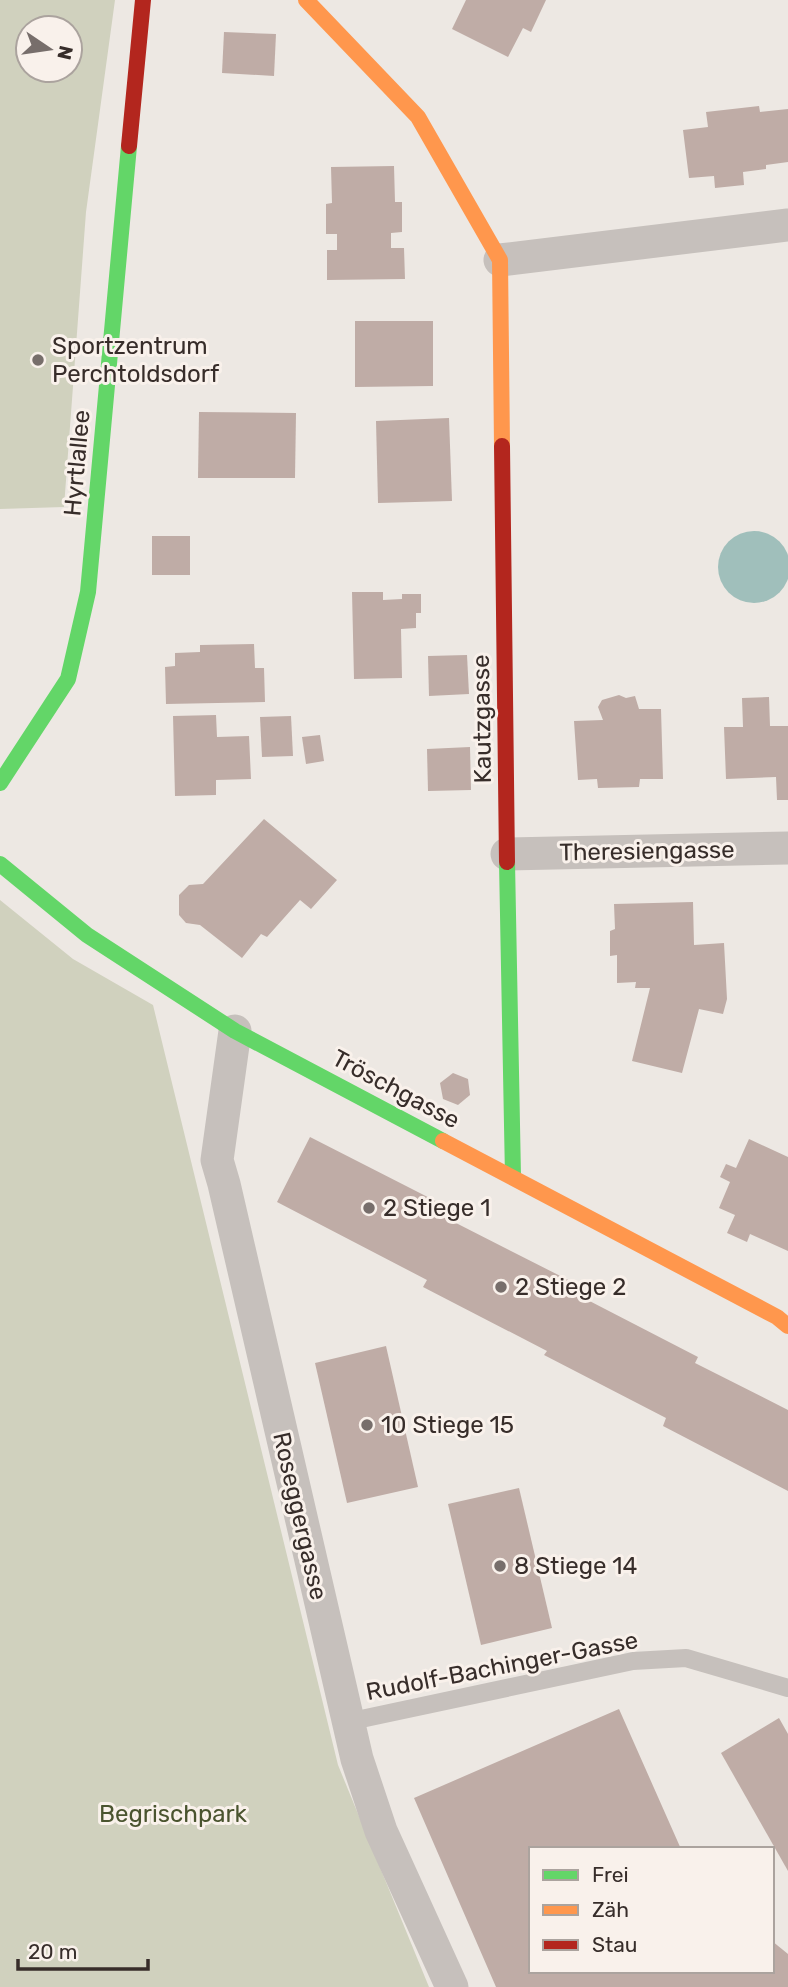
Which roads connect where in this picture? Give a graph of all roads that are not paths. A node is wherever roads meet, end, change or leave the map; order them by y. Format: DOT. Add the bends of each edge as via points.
graph roads {
  1 [pos="143,0"];
  2 [pos="306,0"];
  3 [pos="788,225"];
  4 [pos="500,260"];
  5 [pos="0,783"];
  6 [pos="788,848"];
  7 [pos="507,854"];
  8 [pos="0,864"];
  9 [pos="235,1031"];
  10 [pos="513,1177"];
  11 [pos="788,1326"];
  12 [pos="788,1688"];
  13 [pos="347,1722"];
  14 [pos="452,1987"];
  1 -- 5 [label="street, Hyrtlallee" via="88,592 68,679"];
  2 -- 4 [label="street" via="418,117"];
  3 -- 4 [label="street"];
  4 -- 7 [label="street, Kautzgasse"];
  6 -- 7 [label="street, Theresiengasse"];
  7 -- 10 [label="street, Kautzgasse"];
  8 -- 9 [label="street, Tröschgasse" via="87,935"];
  9 -- 10 [label="street, Tröschgasse"];
  9 -- 13 [label="street, Roseggergasse" via="217,1160"];
  10 -- 11 [label="street, Tröschgasse"];
  12 -- 13 [label="lane, Rudolf-Bachinger-Gasse" via="686,1658 633,1661"];
  13 -- 14 [label="street, Roseggergasse" via="381,1831"];
}
